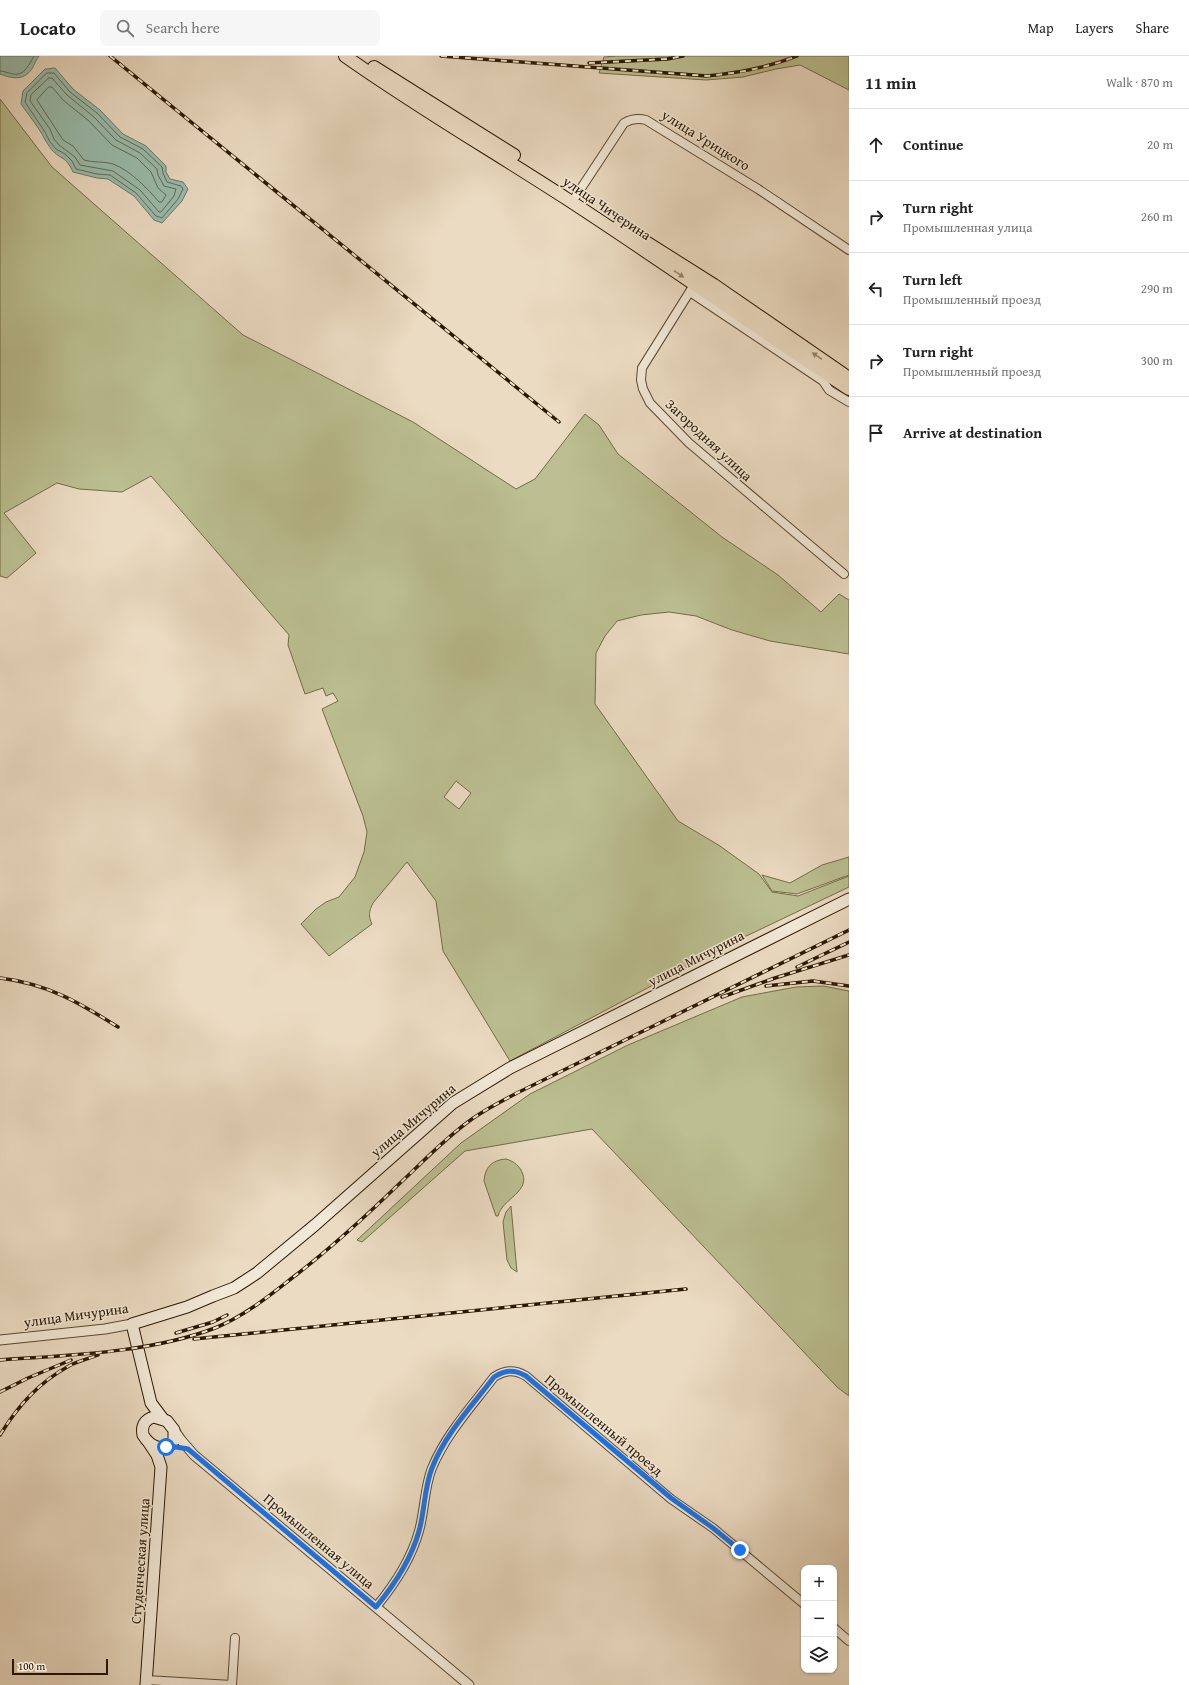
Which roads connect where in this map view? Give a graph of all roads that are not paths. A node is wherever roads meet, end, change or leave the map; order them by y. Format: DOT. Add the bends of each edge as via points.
graph roads {
  1 [pos="345,56"];
  2 [pos="358,56"];
  3 [pos="574,199"];
  4 [pos="849,250"];
  5 [pos="695,284"];
  6 [pos="849,378"];
  7 [pos="849,389"];
  8 [pos="849,402"];
  9 [pos="844,574"];
  10 [pos="849,898"];
  11 [pos="132,1324"];
  12 [pos="0,1340"];
  13 [pos="151,1403"];
  14 [pos="163,1418"];
  15 [pos="147,1420"];
  16 [pos="174,1430"];
  17 [pos="149,1443"];
  18 [pos="169,1446"];
  19 [pos="188,1449"];
  20 [pos="161,1467"];
  21 [pos="801,1601"];
  22 [pos="376,1607"];
  23 [pos="837,1631"];
  24 [pos="235,1638"];
  25 [pos="849,1641"];
  26 [pos="146,1683"];
  27 [pos="469,1685"];
  1 -- 3 [label="main road, улица Чичерина" via="387,86"];
  2 -- 3 [label="main road, улица Чичерина" via="478,131"];
  3 -- 4 [label="street, улица Урицкого" via="624,123 641,119 758,189"];
  3 -- 5 [label="main road, улица Чичерина"];
  6 -- 5 [label="main road, улица Чичерина, one-way"];
  5 -- 7 [label="main road, улица Чичерина"];
  5 -- 8 [label="street" via="823,382 829,390"];
  5 -- 9 [label="street, Загородняя улица" via="642,368 643,389 650,403 689,443"];
  10 -- 11 [label="main road, улица Мичурина" via="510,1068 453,1103 257,1273 234,1288"];
  11 -- 12 [label="street, улица Мичурина"];
  11 -- 13 [label="main road"];
  13 -- 14 [label="main road"];
  13 -- 15 [label="main road"];
  14 -- 15 [label="main road" via="154,1417"];
  14 -- 16 [label="main road"];
  15 -- 17 [label="main road" via="142,1431"];
  16 -- 18 [label="main road" via="175,1437"];
  16 -- 19 [label="street, Промышленная улица"];
  17 -- 18 [label="main road" via="160,1448"];
  17 -- 20 [label="main road, Студенческая улица"];
  18 -- 19 [label="street"];
  18 -- 20 [label="main road"];
  19 -- 22 [label="street, Промышленная улица"];
  20 -- 26 [label="main road, Студенческая улица"];
  21 -- 22 [label="street, Промышленный проезд" via="713,1528 671,1498 526,1376 510,1370 494,1377 458,1423 440,1453 427,1480 419,1530 412,1552 401,1574"];
  22 -- 27 [label="street, Промышленная улица"];
  23 -- 25 [label="street"];
  24 -- 26 [label="street" via="232,1685"];
}
